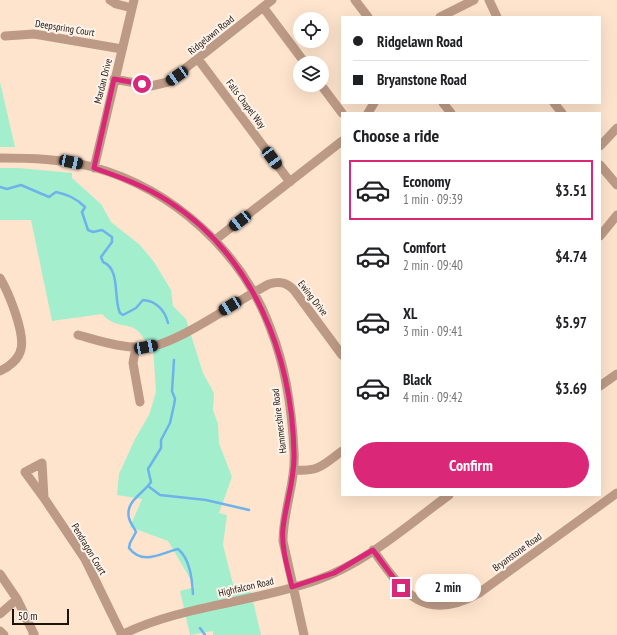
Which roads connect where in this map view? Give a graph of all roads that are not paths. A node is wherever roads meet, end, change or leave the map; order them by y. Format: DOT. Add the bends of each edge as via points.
graph roads {
  1 [pos="110,0"];
  2 [pos="272,0"];
  3 [pos="355,0"];
  4 [pos="474,0"];
  5 [pos="489,0"];
  6 [pos="132,4"];
  7 [pos="263,7"];
  8 [pos="367,16"];
  9 [pos="442,16"];
  10 [pos="497,16"];
  11 [pos="5,36"];
  12 [pos="122,48"];
  13 [pos="300,56"];
  14 [pos="198,59"];
  15 [pos="114,79"];
  16 [pos="326,92"];
  17 [pos="444,104"];
  18 [pos="555,104"];
  19 [pos="341,112"];
  20 [pos="450,112"];
  21 [pos="561,112"];
  22 [pos="617,128"];
  23 [pos="341,142"];
  24 [pos="601,145"];
  25 [pos="0,158"];
  26 [pos="601,166"];
  27 [pos="94,168"];
  28 [pos="290,182"];
  29 [pos="617,185"];
  30 [pos="617,215"];
  31 [pos="601,235"];
  32 [pos="215,240"];
  33 [pos="0,278"];
  34 [pos="254,292"];
  35 [pos="78,335"];
  36 [pos="136,347"];
  37 [pos="341,354"];
  38 [pos="0,371"];
  39 [pos="617,374"];
  40 [pos="601,385"];
  41 [pos="140,402"];
  42 [pos="341,452"];
  43 [pos="294,470"];
  44 [pos="617,493"];
  45 [pos="448,496"];
  46 [pos="44,498"];
  47 [pos="373,550"];
  48 [pos="0,574"];
  49 [pos="292,587"];
  50 [pos="17,599"];
  51 [pos="0,614"];
  52 [pos="0,631"];
  53 [pos="4,635"];
  54 [pos="33,635"];
  55 [pos="122,635"];
  56 [pos="304,635"];
  1 -- 6 [label="street" via="116,4"];
  2 -- 7 [label="street, Ridgelawn Road"];
  3 -- 8 [label="street"];
  4 -- 9 [label="street"];
  5 -- 10 [label="street"];
  6 -- 12 [label="street, Mardan Drive"];
  7 -- 13 [label="street"];
  7 -- 14 [label="street, Ridgelawn Road"];
  11 -- 12 [label="street, Deepspring Court" via="34,34"];
  12 -- 15 [label="street, Mardan Drive"];
  14 -- 15 [label="street, Ridgelawn Road" via="177,76 160,85 150,86"];
  14 -- 28 [label="street, Falls Chapel Way"];
  15 -- 27 [label="street, Mardan Drive"];
  16 -- 19 [label="street"];
  17 -- 20 [label="street"];
  18 -- 21 [label="street"];
  22 -- 24 [label="street"];
  23 -- 28 [label="street"];
  25 -- 27 [label="street, Hammershire Road" via="48,159"];
  26 -- 29 [label="street"];
  27 -- 32 [label="street, Hammershire Road" via="163,198 186,214"];
  28 -- 32 [label="street"];
  30 -- 31 [label="street"];
  32 -- 34 [label="street, Hammershire Road"];
  33 -- 38 [label="street" via="21,334 22,344 18,357"];
  34 -- 36 [label="street, Ewing Drive" via="172,338 155,345"];
  34 -- 37 [label="street, Ewing Drive" via="275,282 286,283"];
  34 -- 43 [label="street, Hammershire Road" via="271,330 284,376 293,433"];
  35 -- 36 [label="street, Ewing Drive"];
  36 -- 41 [label="street" via="133,363"];
  39 -- 40 [label="street"];
  42 -- 43 [label="street" via="318,469"];
  43 -- 49 [label="street, Hammershire Road" via="283,528 284,551"];
  44 -- 47 [label="street, Bryanstone Road" via="479,592 460,602 439,605 418,600 401,588"];
  45 -- 47 [label="street, Highfalcon Road"];
  46 -- 55 [label="street, Pendragon Court" via="85,559"];
  47 -- 49 [label="street, Highfalcon Road" via="334,573"];
  48 -- 50 [label="street"];
  49 -- 55 [label="street, Highfalcon Road" via="158,620"];
  49 -- 56 [label="street, Hammershire Road"];
  50 -- 51 [label="street"];
  50 -- 54 [label="street"];
  52 -- 53 [label="street"];
}
